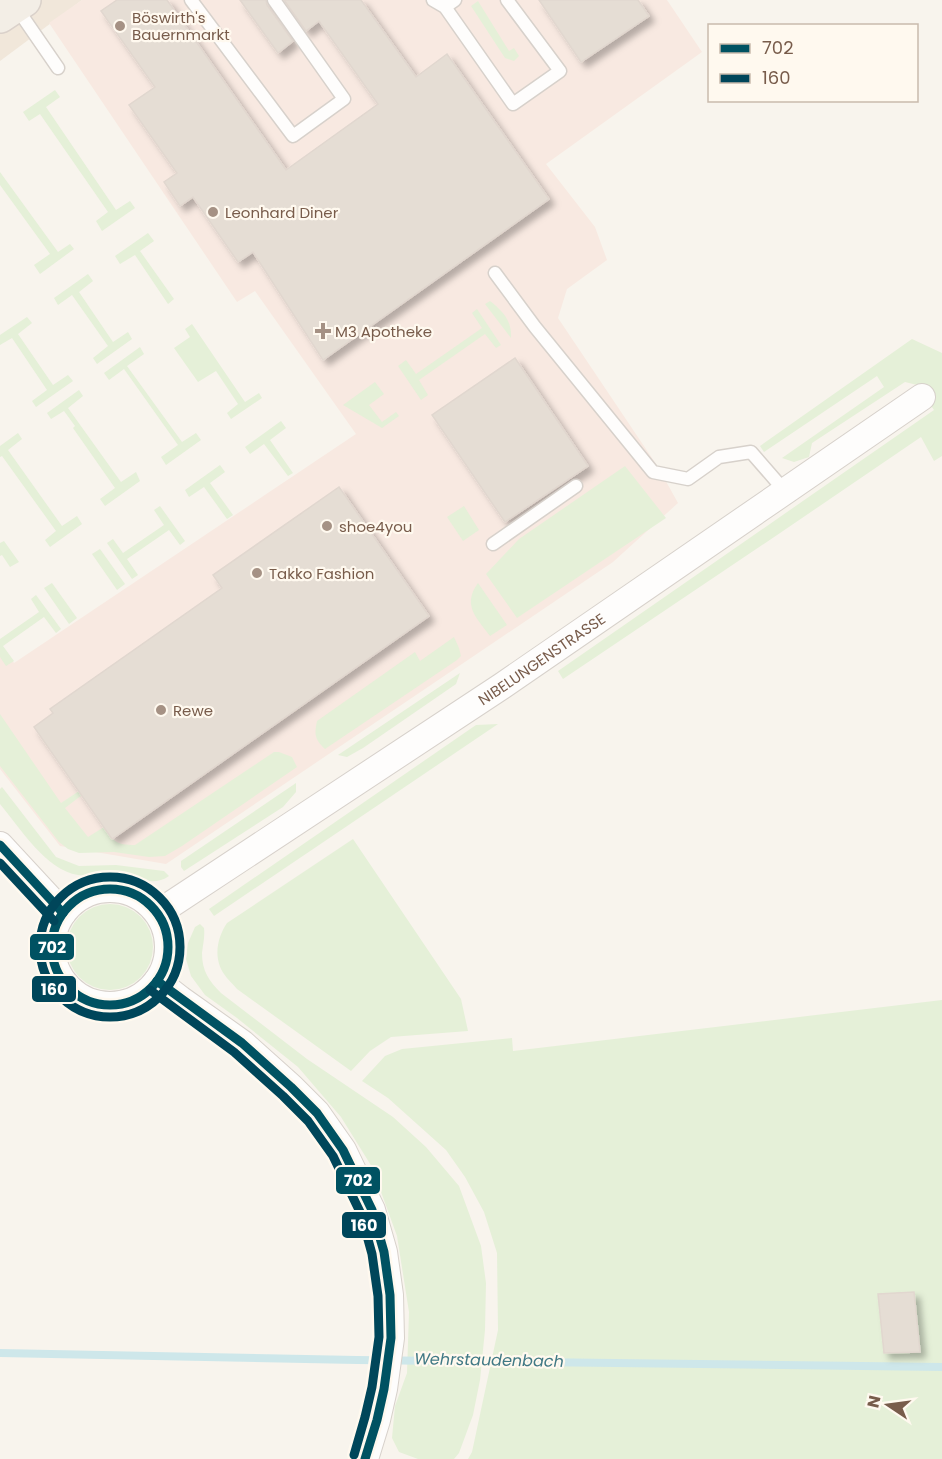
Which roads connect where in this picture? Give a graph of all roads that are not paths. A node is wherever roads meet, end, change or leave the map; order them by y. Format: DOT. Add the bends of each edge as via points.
graph roads {
  1 [pos="191,0"];
  2 [pos="274,0"];
  3 [pos="433,0"];
  4 [pos="507,0"];
  5 [pos="450,4"];
  6 [pos="13,5"];
  7 [pos="58,68"];
  8 [pos="495,273"];
  9 [pos="922,397"];
  10 [pos="576,486"];
  11 [pos="784,490"];
  12 [pos="494,544"];
  13 [pos="0,845"];
  14 [pos="63,912"];
  15 [pos="158,914"];
  16 [pos="157,981"];
  17 [pos="365,1459"];
  1 -- 2 [label="lane" via="293,136 344,99"];
  3 -- 5 [label="lane"];
  4 -- 5 [label="lane" via="560,71 513,104"];
  6 -- 7 [label="lane"];
  8 -- 11 [label="lane" via="653,472 688,479 719,457 751,452"];
  9 -- 11 [label="street, NIBELUNGENSTRASSE"];
  10 -- 12 [label="lane"];
  11 -- 15 [label="street, NIBELUNGENSTRASSE" via="502,686"];
  13 -- 14 [label="street"];
  14 -- 15 [label="street" via="77,899 95,891 115,889 134,894"];
  14 -- 16 [label="street" via="51,949 64,984 78,996 94,1004 113,1006 132,1002"];
  15 -- 16 [label="street" via="168,940 166,960"];
  16 -- 17 [label="street" via="242,1043 317,1113 343,1150 372,1210 384,1252 391,1338 384,1389"];
}
